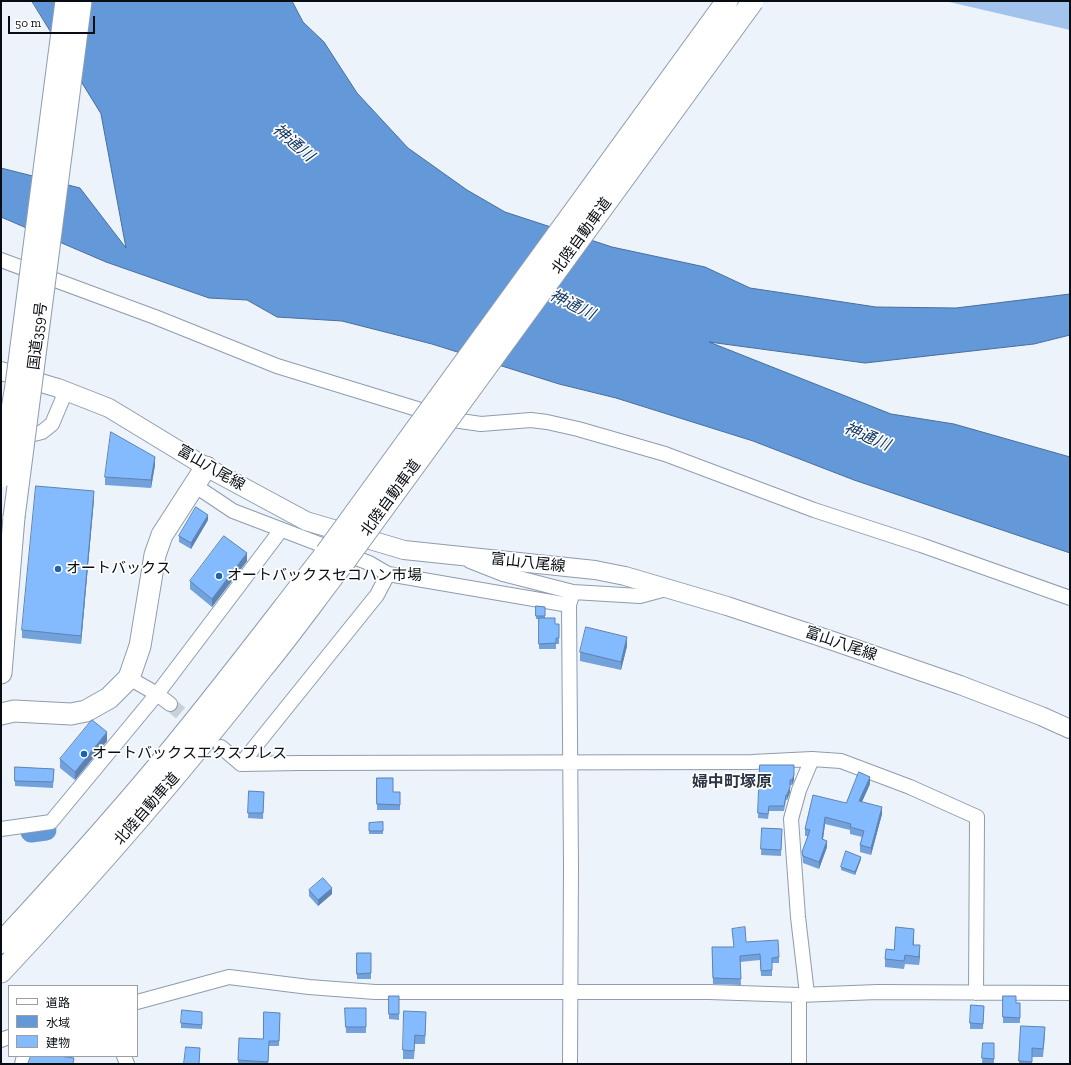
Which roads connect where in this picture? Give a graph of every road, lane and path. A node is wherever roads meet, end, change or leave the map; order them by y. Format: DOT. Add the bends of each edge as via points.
graph roads {
  1 [pos="66,1"];
  2 [pos="81,1"];
  3 [pos="727,1"];
  4 [pos="752,1"];
  5 [pos="1,260"];
  6 [pos="1,371"];
  7 [pos="66,391"];
  8 [pos="1,441"];
  9 [pos="206,467"];
  10 [pos="1,477"];
  11 [pos="194,485"];
  12 [pos="281,530"];
  13 [pos="459,556"];
  14 [pos="388,574"];
  15 [pos="666,588"];
  16 [pos="571,598"];
  17 [pos="1070,598"];
  18 [pos="1,672"];
  19 [pos="129,678"];
  20 [pos="157,694"];
  21 [pos="170,704"];
  22 [pos="5,709"];
  23 [pos="1070,729"];
  24 [pos="221,747"];
  25 [pos="812,759"];
  26 [pos="571,762"];
  27 [pos="241,764"];
  28 [pos="1,829"];
  29 [pos="1,943"];
  30 [pos="1,972"];
  31 [pos="571,992"];
  32 [pos="976,993"];
  33 [pos="1070,993"];
  34 [pos="803,995"];
  35 [pos="138,1002"];
  36 [pos="570,1064"];
  37 [pos="799,1064"];
  1 -- 10 [label="highway, 国道359号, bridge" via="16,385"];
  2 -- 18 [label="highway, 国道359号, bridge" via="14,517"];
  3 -- 29 [label="highway, 北陸自動車道, bridge" via="326,553 239,666 60,880"];
  4 -- 30 [label="highway, 北陸自動車道, bridge" via="345,561 262,670 165,788 68,900"];
  5 -- 17 [label="street" via="155,317 277,366 453,420 481,424 531,420 548,422 665,454 807,508"];
  6 -- 7 [label="main road, 富山八尾線"];
  7 -- 8 [label="street" via="52,424 42,432"];
  7 -- 9 [label="main road, 富山八尾線" via="109,408"];
  9 -- 11 [label="highway"];
  9 -- 13 [label="main road, 富山八尾線" via="306,521 404,550"];
  11 -- 12 [label="street" via="233,511"];
  11 -- 19 [label="highway" via="162,535 155,555 140,646"];
  12 -- 14 [label="street" via="368,563"];
  12 -- 20 [label="street"];
  13 -- 15 [label="main road, 富山八尾線" via="595,570"];
  13 -- 16 [label="street"];
  14 -- 16 [label="street"];
  14 -- 27 [label="street" via="377,595"];
  15 -- 16 [label="street" via="640,596"];
  15 -- 23 [label="main road, 富山八尾線" via="938,677"];
  16 -- 26 [label="street"];
  19 -- 20 [label="street"];
  19 -- 22 [label="highway" via="109,698 86,711 71,714"];
  20 -- 21 [label="street"];
  20 -- 28 [label="street" via="51,822"];
  24 -- 27 [label="street"];
  25 -- 26 [label="street" via="752,762"];
  25 -- 32 [label="street" via="841,761 910,787 977,817"];
  25 -- 34 [label="street" via="799,790 791,819"];
  26 -- 27 [label="street"];
  26 -- 31 [label="street"];
  31 -- 34 [label="street"];
  31 -- 35 [label="street" via="375,992 229,977"];
  31 -- 36 [label="street"];
  32 -- 33 [label="street"];
  32 -- 34 [label="street" via="878,992"];
  34 -- 37 [label="street"];
}
